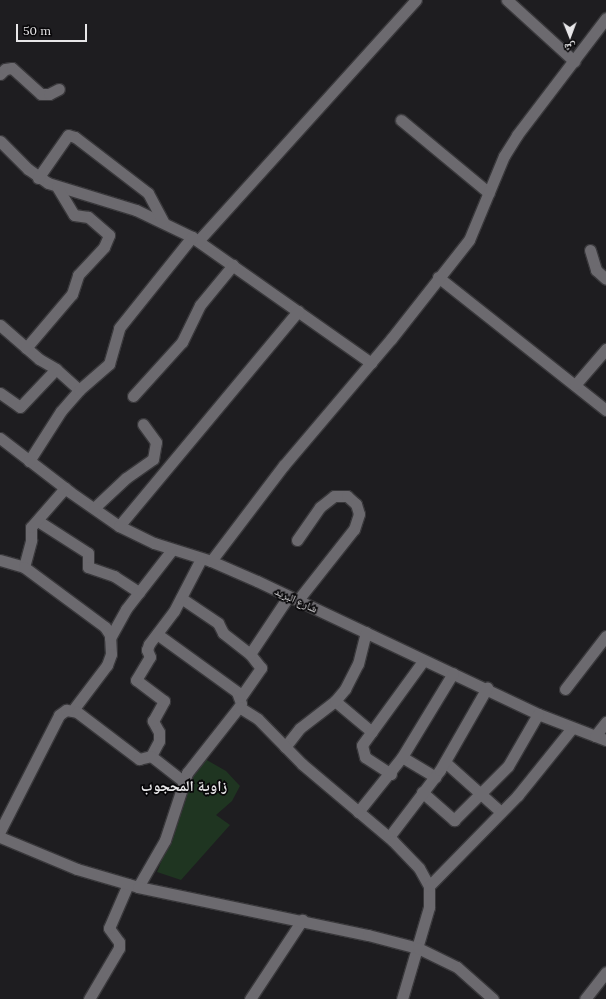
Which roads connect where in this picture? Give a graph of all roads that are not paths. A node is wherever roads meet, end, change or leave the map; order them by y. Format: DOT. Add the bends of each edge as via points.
graph roads {
  1 [pos="416,0"];
  2 [pos="507,0"];
  3 [pos="606,18"];
  4 [pos="574,61"];
  5 [pos="0,74"];
  6 [pos="59,89"];
  7 [pos="401,120"];
  8 [pos="0,141"];
  9 [pos="38,178"];
  10 [pos="57,187"];
  11 [pos="489,193"];
  12 [pos="162,221"];
  13 [pos="195,239"];
  14 [pos="590,250"];
  15 [pos="233,265"];
  16 [pos="438,277"];
  17 [pos="606,279"];
  18 [pos="298,311"];
  19 [pos="0,325"];
  20 [pos="26,348"];
  21 [pos="606,349"];
  22 [pos="601,360"];
  23 [pos="371,362"];
  24 [pos="56,369"];
  25 [pos="575,385"];
  26 [pos="79,390"];
  27 [pos="0,393"];
  28 [pos="133,396"];
  29 [pos="606,410"];
  30 [pos="143,424"];
  31 [pos="0,438"];
  32 [pos="29,461"];
  33 [pos="65,488"];
  34 [pos="94,508"];
  35 [pos="38,521"];
  36 [pos="119,526"];
  37 [pos="297,540"];
  38 [pos="171,550"];
  39 [pos="0,560"];
  40 [pos="206,560"];
  41 [pos="24,567"];
  42 [pos="138,592"];
  43 [pos="181,598"];
  44 [pos="293,599"];
  45 [pos="366,632"];
  46 [pos="157,634"];
  47 [pos="606,636"];
  48 [pos="110,638"];
  49 [pos="250,654"];
  50 [pos="423,661"];
  51 [pos="453,673"];
  52 [pos="487,688"];
  53 [pos="565,689"];
  54 [pos="335,701"];
  55 [pos="241,703"];
  56 [pos="73,710"];
  57 [pos="538,714"];
  58 [pos="606,722"];
  59 [pos="572,728"];
  60 [pos="372,732"];
  61 [pos="595,736"];
  62 [pos="606,740"];
  63 [pos="285,747"];
  64 [pos="151,756"];
  65 [pos="402,757"];
  66 [pos="445,762"];
  67 [pos="391,774"];
  68 [pos="435,778"];
  69 [pos="183,781"];
  70 [pos="422,792"];
  71 [pos="480,794"];
  72 [pos="358,812"];
  73 [pos="501,812"];
  74 [pos="0,832"];
  75 [pos="0,837"];
  76 [pos="389,837"];
  77 [pos="133,886"];
  78 [pos="429,886"];
  79 [pos="302,920"];
  80 [pos="418,948"];
  81 [pos="606,972"];
  82 [pos="88,999"];
  83 [pos="250,999"];
  84 [pos="402,999"];
  85 [pos="493,999"];
  86 [pos="585,999"];
  1 -- 13 [label="street"];
  2 -- 4 [label="street"];
  3 -- 4 [label="street"];
  4 -- 11 [label="street" via="517,135 504,156"];
  5 -- 6 [label="street" via="5,69 12,68 41,94 49,94"];
  7 -- 11 [label="street"];
  8 -- 9 [label="street"];
  9 -- 10 [label="street"];
  9 -- 12 [label="street" via="68,136 75,137 148,194"];
  10 -- 12 [label="street" via="112,202"];
  10 -- 20 [label="street" via="74,215 88,217 109,235 104,247 78,275 72,294"];
  11 -- 16 [label="street" via="469,240"];
  12 -- 13 [label="street"];
  13 -- 15 [label="street"];
  13 -- 26 [label="street" via="118,328 109,364"];
  14 -- 17 [label="street" via="596,270"];
  15 -- 18 [label="street"];
  15 -- 28 [label="street" via="200,305 182,342"];
  16 -- 23 [label="street"];
  16 -- 25 [label="street"];
  18 -- 23 [label="street"];
  18 -- 36 [label="street"];
  19 -- 20 [label="street"];
  20 -- 24 [label="street"];
  21 -- 22 [label="street"];
  22 -- 25 [label="street"];
  23 -- 40 [label="street"];
  24 -- 26 [label="street"];
  24 -- 27 [label="street" via="20,407"];
  25 -- 29 [label="street"];
  26 -- 32 [label="street" via="61,411"];
  30 -- 34 [label="street" via="156,442 153,458 126,478"];
  31 -- 32 [label="street, شارع البريد"];
  32 -- 33 [label="street, شارع البريد"];
  33 -- 34 [label="street, شارع البريد"];
  33 -- 35 [label="street"];
  34 -- 36 [label="street, شارع البريد"];
  35 -- 41 [label="street" via="31,527 31,540"];
  35 -- 42 [label="street" via="88,553 88,567 114,576"];
  36 -- 38 [label="street, شارع البريد"];
  37 -- 44 [label="street" via="320,507 334,496 347,496 356,504 359,518 354,529"];
  38 -- 40 [label="street, شارع البريد"];
  38 -- 42 [label="street"];
  39 -- 41 [label="street"];
  40 -- 43 [label="street"];
  40 -- 44 [label="street, شارع البريد"];
  41 -- 48 [label="street" via="104,627"];
  42 -- 48 [label="street"];
  43 -- 46 [label="street"];
  43 -- 49 [label="street" via="218,623 224,633"];
  44 -- 45 [label="street, شارع البريد"];
  44 -- 49 [label="street"];
  45 -- 50 [label="street, شارع البريد"];
  45 -- 54 [label="street" via="352,678"];
  46 -- 55 [label="street" via="208,668 237,692"];
  46 -- 64 [label="street" via="148,647 150,657 136,680 164,701 153,721 159,732 159,741"];
  47 -- 53 [label="street"];
  48 -- 56 [label="street" via="111,654 107,665"];
  49 -- 55 [label="street" via="261,668"];
  50 -- 51 [label="street, شارع البريد"];
  50 -- 60 [label="street"];
  51 -- 52 [label="street, شارع البريد"];
  51 -- 65 [label="street"];
  52 -- 57 [label="street, شارع البريد"];
  52 -- 66 [label="street"];
  54 -- 60 [label="street"];
  54 -- 63 [label="street" via="300,728"];
  55 -- 63 [label="street"];
  55 -- 69 [label="street" via="191,765"];
  56 -- 64 [label="street" via="139,759"];
  56 -- 74 [label="street" via="66,710 59,715"];
  57 -- 59 [label="street, شارع البريد"];
  57 -- 71 [label="street" via="508,766"];
  58 -- 61 [label="street"];
  59 -- 61 [label="street, شارع البريد"];
  59 -- 73 [label="street" via="546,764"];
  60 -- 67 [label="street" via="362,745 363,755"];
  61 -- 62 [label="street, شارع البريد"];
  63 -- 72 [label="street"];
  64 -- 69 [label="street"];
  65 -- 67 [label="street"];
  65 -- 68 [label="street"];
  66 -- 68 [label="street"];
  66 -- 71 [label="street"];
  67 -- 72 [label="street"];
  68 -- 70 [label="street"];
  69 -- 77 [label="street" via="165,840"];
  70 -- 71 [label="street" via="453,820"];
  70 -- 76 [label="street"];
  71 -- 73 [label="street"];
  72 -- 76 [label="street"];
  73 -- 78 [label="street"];
  75 -- 77 [label="street" via="77,869"];
  76 -- 78 [label="street" via="419,868"];
  77 -- 79 [label="street"];
  77 -- 82 [label="street" via="109,928 119,942 119,948"];
  78 -- 80 [label="street" via="429,907"];
  79 -- 80 [label="street"];
  79 -- 83 [label="street"];
  80 -- 84 [label="street"];
  80 -- 85 [label="street" via="457,968"];
  81 -- 86 [label="street"];
}
